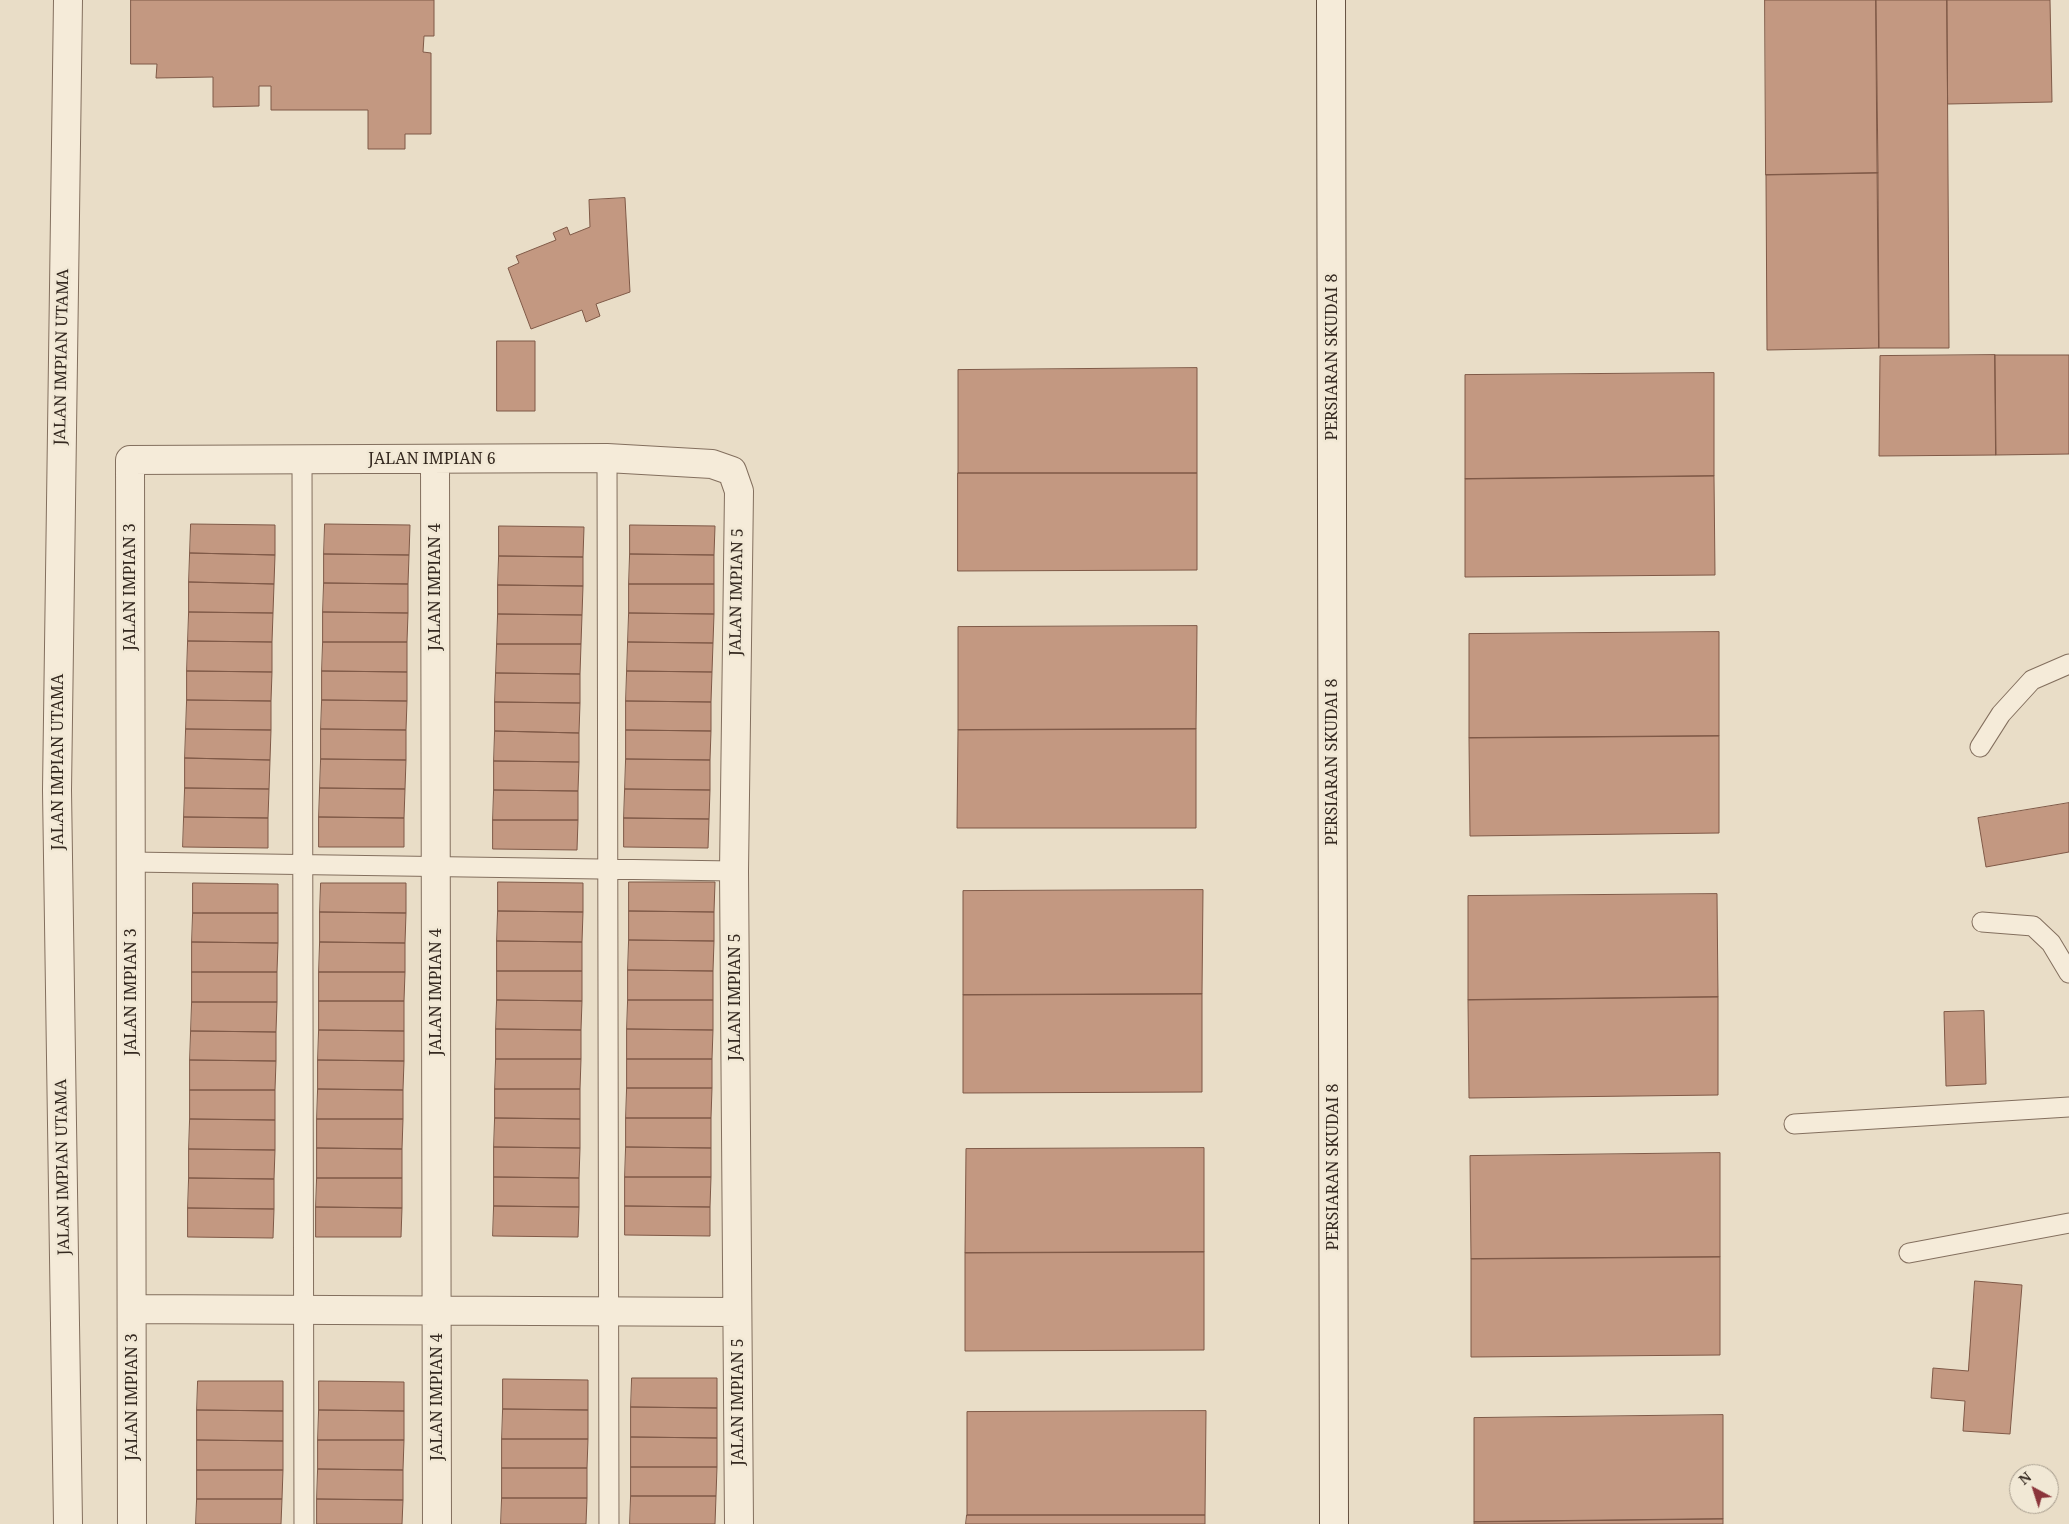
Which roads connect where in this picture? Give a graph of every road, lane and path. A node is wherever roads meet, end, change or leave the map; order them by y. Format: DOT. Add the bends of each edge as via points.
graph roads {
  1 [pos="68,0"];
  2 [pos="1331,0"];
  3 [pos="302,458"];
  4 [pos="607,458"];
  5 [pos="130,460"];
  6 [pos="435,460"];
  7 [pos="732,471"];
  8 [pos="2069,664"];
  9 [pos="1980,747"];
  10 [pos="131,862"];
  11 [pos="302,865"];
  12 [pos="436,867"];
  13 [pos="608,870"];
  14 [pos="734,872"];
  15 [pos="1982,922"];
  16 [pos="2069,972"];
  17 [pos="2069,1107"];
  18 [pos="1794,1124"];
  19 [pos="2069,1223"];
  20 [pos="1909,1253"];
  21 [pos="132,1309"];
  22 [pos="304,1310"];
  23 [pos="436,1311"];
  24 [pos="609,1312"];
  25 [pos="737,1312"];
  26 [pos="68,1524"];
  27 [pos="132,1524"];
  28 [pos="304,1524"];
  29 [pos="437,1524"];
  30 [pos="609,1524"];
  31 [pos="739,1524"];
  32 [pos="1334,1524"];
  1 -- 26 [label="street, JALAN IMPIAN UTAMA" via="57,790"];
  2 -- 32 [label="street, PERSIARAN SKUDAI 8"];
  3 -- 5 [label="street, JALAN IMPIAN 6"];
  3 -- 6 [label="street, JALAN IMPIAN 6"];
  3 -- 11 [label="lane"];
  4 -- 6 [label="street, JALAN IMPIAN 6"];
  4 -- 7 [label="street, JALAN IMPIAN 6" via="712,464"];
  4 -- 13 [label="lane"];
  5 -- 10 [label="street, JALAN IMPIAN 3"];
  6 -- 12 [label="street, JALAN IMPIAN 4"];
  7 -- 14 [label="street, JALAN IMPIAN 5" via="738,491"];
  8 -- 9 [label="lane" via="2032,680 2001,714"];
  10 -- 11 [label="lane"];
  10 -- 21 [label="street, JALAN IMPIAN 3"];
  11 -- 12 [label="lane"];
  11 -- 22 [label="lane"];
  12 -- 13 [label="lane"];
  12 -- 23 [label="street, JALAN IMPIAN 4"];
  13 -- 14 [label="lane"];
  13 -- 24 [label="lane"];
  14 -- 25 [label="street, JALAN IMPIAN 5"];
  15 -- 16 [label="lane" via="2033,926 2051,943"];
  17 -- 18 [label="lane"];
  19 -- 20 [label="lane"];
  21 -- 22 [label="street"];
  21 -- 27 [label="street, JALAN IMPIAN 3"];
  22 -- 23 [label="street"];
  22 -- 28 [label="lane"];
  23 -- 24 [label="street"];
  23 -- 29 [label="street, JALAN IMPIAN 4"];
  24 -- 25 [label="street"];
  24 -- 30 [label="lane"];
  25 -- 31 [label="street, JALAN IMPIAN 5"];
}
